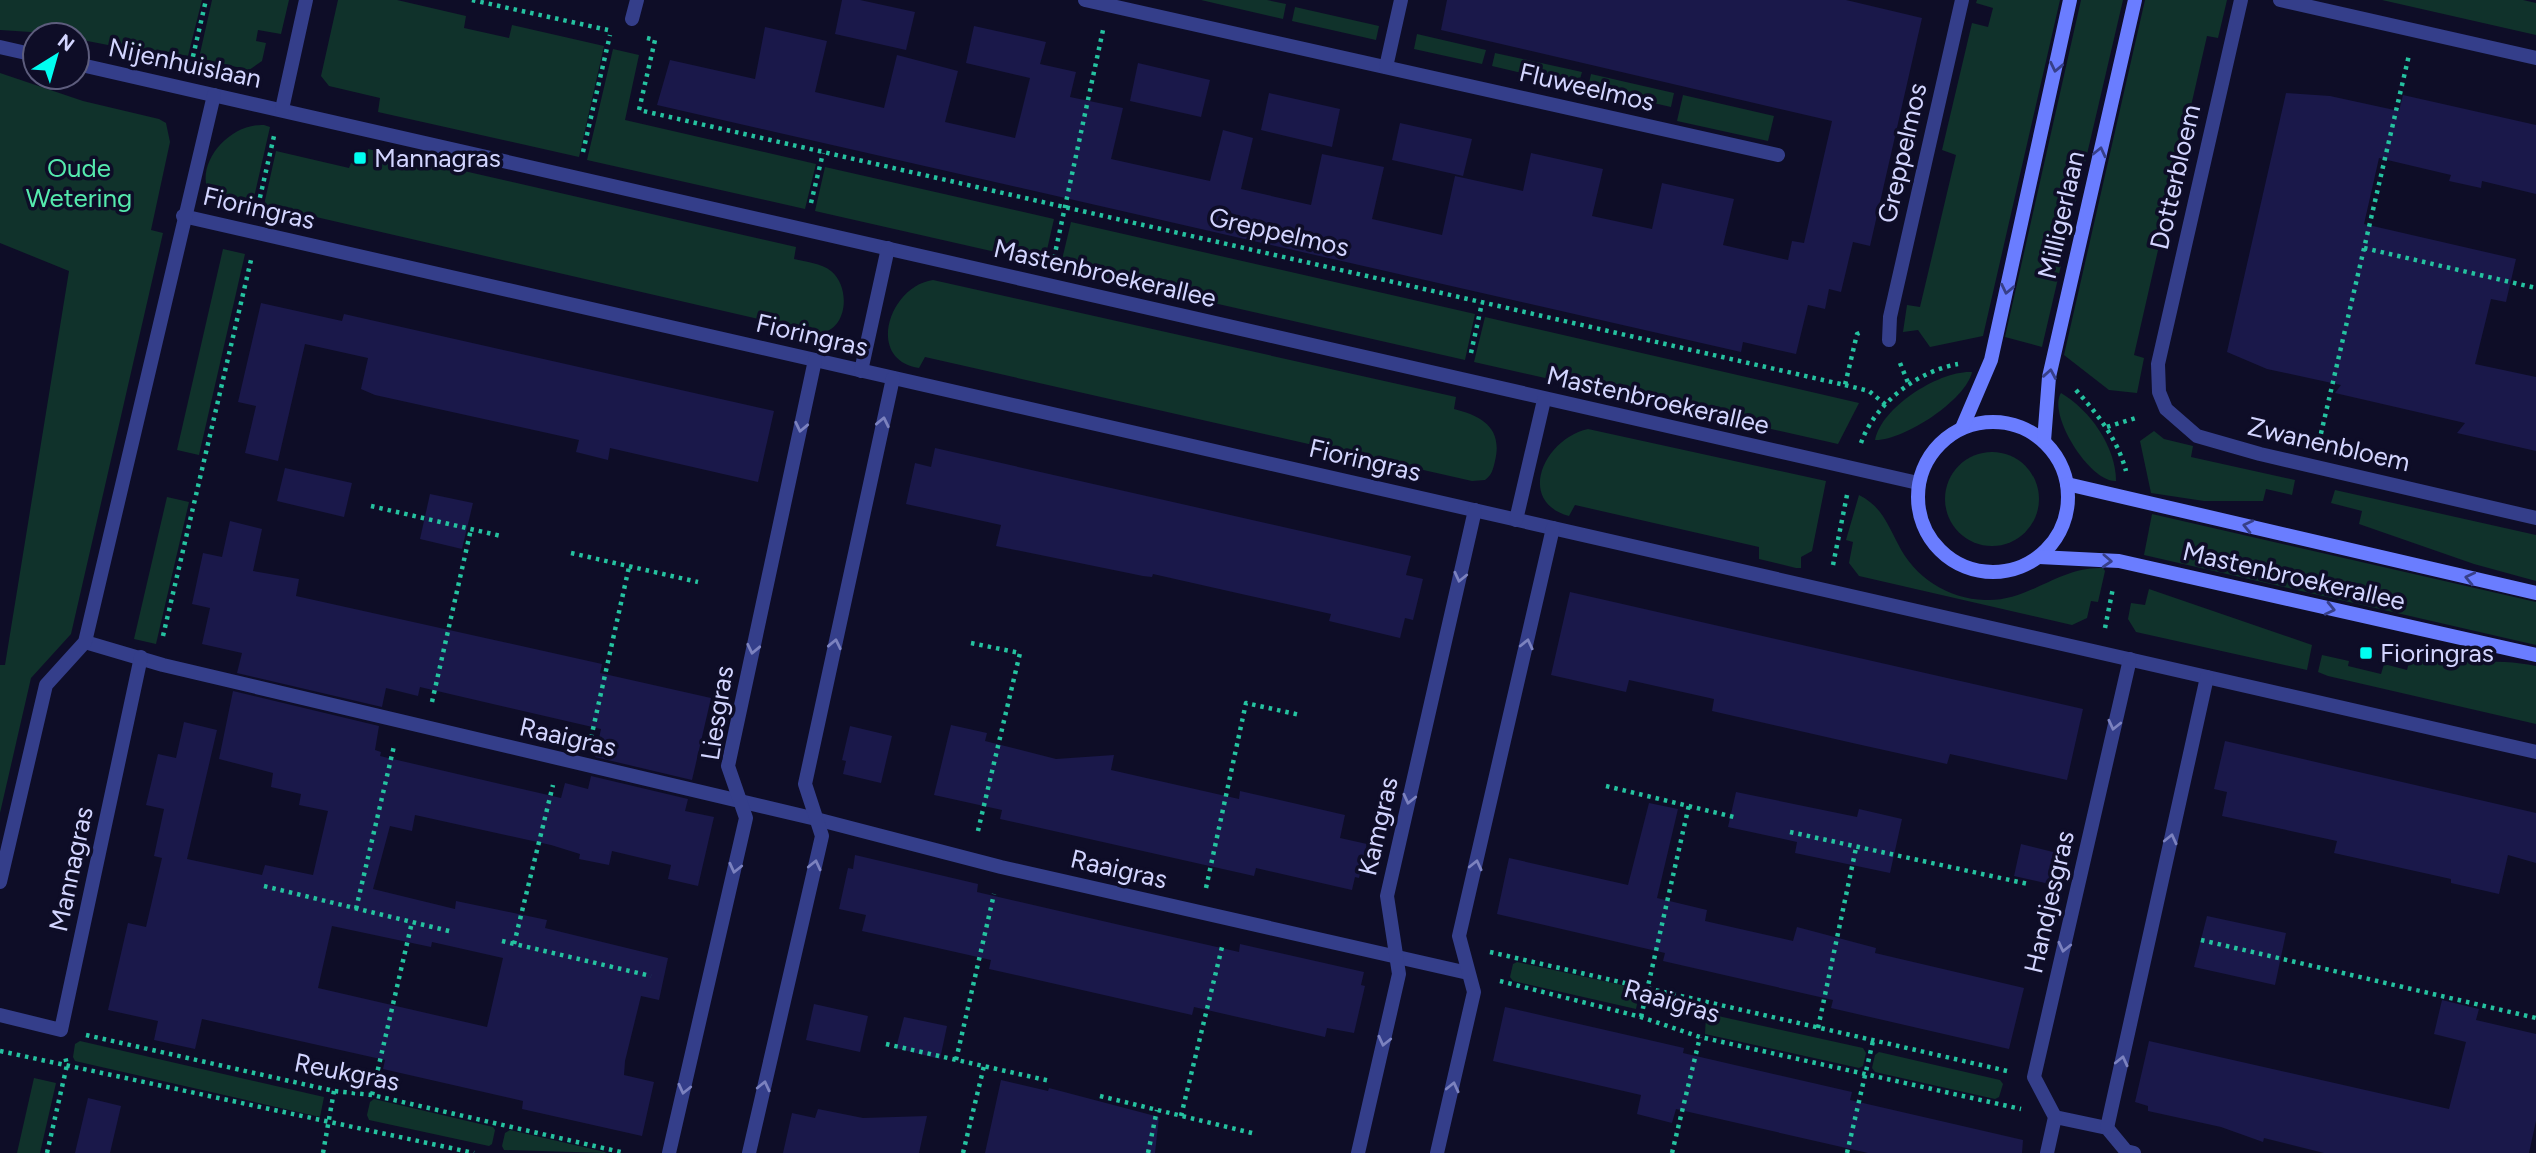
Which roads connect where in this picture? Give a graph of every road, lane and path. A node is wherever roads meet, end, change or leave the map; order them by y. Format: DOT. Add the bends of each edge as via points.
graph roads {
  1 [pos="206,0"];
  2 [pos="306,0"];
  3 [pos="472,0"];
  4 [pos="637,0"];
  5 [pos="1084,0"];
  6 [pos="1401,0"];
  7 [pos="1962,0"];
  8 [pos="2070,0"];
  9 [pos="2135,0"];
  10 [pos="2241,0"];
  11 [pos="2280,0"];
  12 [pos="1108,5"];
  13 [pos="632,19"];
  14 [pos="611,30"];
  15 [pos="2415,31"];
  16 [pos="620,32"];
  17 [pos="642,37"];
  18 [pos="0,47"];
  19 [pos="21,52"];
  20 [pos="2536,58"];
  21 [pos="91,67"];
  22 [pos="1386,67"];
  23 [pos="184,89"];
  24 [pos="214,95"];
  25 [pos="282,109"];
  26 [pos="823,153"];
  27 [pos="1778,155"];
  28 [pos="577,177"];
  29 [pos="1065,209"];
  30 [pos="183,216"];
  31 [pos="805,229"];
  32 [pos="257,233"];
  33 [pos="888,248"];
  34 [pos="2364,248"];
  35 [pos="1048,285"];
  36 [pos="2536,288"];
  37 [pos="1482,303"];
  38 [pos="1890,317"];
  39 [pos="1889,340"];
  40 [pos="815,360"];
  41 [pos="1991,360"];
  42 [pos="861,371"];
  43 [pos="2049,377"];
  44 [pos="893,378"];
  45 [pos="1465,382"];
  46 [pos="1845,385"];
  47 [pos="1544,400"];
  48 [pos="1886,405"];
  49 [pos="2166,409"];
  50 [pos="2107,427"];
  51 [pos="1962,428"];
  52 [pos="2044,441"];
  53 [pos="2313,466"];
  54 [pos="1853,469"];
  55 [pos="1918,483"];
  56 [pos="2067,484"];
  57 [pos="2134,500"];
  58 [pos="371,506"];
  59 [pos="1475,510"];
  60 [pos="2536,518"];
  61 [pos="1516,520"];
  62 [pos="1553,528"];
  63 [pos="471,529"];
  64 [pos="500,536"];
  65 [pos="570,553"];
  66 [pos="2039,557"];
  67 [pos="2119,561"];
  68 [pos="629,567"];
  69 [pos="698,582"];
  70 [pos="1828,591"];
  71 [pos="2536,593"];
  72 [pos="85,642"];
  73 [pos="971,643"];
  74 [pos="2100,653"];
  75 [pos="2536,655"];
  76 [pos="141,657"];
  77 [pos="2130,659"];
  78 [pos="157,663"];
  79 [pos="2207,677"];
  80 [pos="1300,715"];
  81 [pos="399,722"];
  82 [pos="426,728"];
  83 [pos="2536,752"];
  84 [pos="559,760"];
  85 [pos="585,766"];
  86 [pos="1606,786"];
  87 [pos="741,802"];
  88 [pos="1689,805"];
  89 [pos="1734,817"];
  90 [pos="816,820"];
  91 [pos="1790,832"];
  92 [pos="1856,848"];
  93 [pos="971,860"];
  94 [pos="1001,867"];
  95 [pos="0,882"];
  96 [pos="2028,884"];
  97 [pos="264,886"];
  98 [pos="356,909"];
  99 [pos="1200,913"];
  100 [pos="1229,919"];
  101 [pos="412,922"];
  102 [pos="453,932"];
  103 [pos="2201,940"];
  104 [pos="502,941"];
  105 [pos="514,944"];
  106 [pos="1462,946"];
  107 [pos="1396,957"];
  108 [pos="1468,973"];
  109 [pos="651,976"];
  110 [pos="1647,987"];
  111 [pos="0,1015"];
  112 [pos="1642,1017"];
  113 [pos="2536,1018"];
  114 [pos="1818,1028"];
  115 [pos="61,1030"];
  116 [pos="1700,1037"];
  117 [pos="1873,1041"];
  118 [pos="886,1044"];
  119 [pos="0,1051"];
  120 [pos="956,1060"];
  121 [pos="67,1065"];
  122 [pos="984,1066"];
  123 [pos="1866,1073"];
  124 [pos="2034,1077"];
  125 [pos="1049,1081"];
  126 [pos="334,1091"];
  127 [pos="372,1095"];
  128 [pos="1100,1096"];
  129 [pos="1157,1110"];
  130 [pos="1181,1116"];
  131 [pos="2055,1117"];
  132 [pos="330,1121"];
  133 [pos="2107,1128"];
  134 [pos="1256,1134"];
  135 [pos="2129,1152"];
  136 [pos="47,1153"];
  137 [pos="323,1153"];
  138 [pos="474,1153"];
  139 [pos="625,1153"];
  140 [pos="669,1153"];
  141 [pos="749,1153"];
  142 [pos="963,1153"];
  143 [pos="1148,1153"];
  144 [pos="1358,1153"];
  145 [pos="1437,1153"];
  146 [pos="1672,1153"];
  147 [pos="1847,1153"];
  148 [pos="2047,1153"];
  1 -- 23 [label="path"];
  2 -- 25 [label="street"];
  3 -- 14 [label="path"];
  4 -- 13 [label="street"];
  5 -- 12 [label="street, Fluweelmos"];
  6 -- 22 [label="street"];
  7 -- 38 [label="street, Greppelmos"];
  8 -- 41 [label="main road, Milligerlaan, one-way"];
  43 -- 9 [label="main road, Milligerlaan, one-way"];
  10 -- 49 [label="street, Dotterbloem" via="2158,364 2159,392"];
  11 -- 15 [label="street"];
  12 -- 22 [label="street, Fluweelmos"];
  12 -- 29 [label="path"];
  14 -- 16 [label="path"];
  14 -- 28 [label="path"];
  15 -- 20 [label="street"];
  15 -- 34 [label="path"];
  17 -- 26 [label="path, Greppelmos" via="655,40 639,110"];
  18 -- 19 [label="street"];
  21 -- 23 [label="street, Nijenhuislaan"];
  22 -- 27 [label="street, Fluweelmos"];
  23 -- 24 [label="street, Nijenhuislaan"];
  24 -- 25 [label="street, Nijenhuislaan"];
  24 -- 30 [label="street"];
  25 -- 28 [label="street, Mastenbroekerallee"];
  25 -- 32 [label="path" via="256,216"];
  26 -- 29 [label="path, Greppelmos"];
  26 -- 31 [label="path"];
  28 -- 31 [label="street, Mastenbroekerallee"];
  29 -- 35 [label="path"];
  29 -- 37 [label="path, Greppelmos"];
  30 -- 32 [label="street, Fioringras"];
  30 -- 72 [label="street"];
  31 -- 33 [label="street, Mastenbroekerallee"];
  32 -- 40 [label="street, Fioringras"];
  32 -- 78 [label="path"];
  33 -- 35 [label="street, Mastenbroekerallee"];
  33 -- 42 [label="street"];
  34 -- 36 [label="path"];
  34 -- 53 [label="path"];
  35 -- 45 [label="street, Mastenbroekerallee"];
  37 -- 45 [label="path"];
  37 -- 46 [label="path, Greppelmos"];
  38 -- 39 [label="street, Greppelmos"];
  38 -- 46 [label="path" via="1857,334"];
  40 -- 42 [label="street, Fioringras"];
  40 -- 87 [label="street, Liesgras, one-way" via="728,766"];
  41 -- 48 [label="path" via="1937,368 1900,390"];
  41 -- 51 [label="main road, Milligerlaan"];
  42 -- 44 [label="street, Fioringras"];
  43 -- 50 [label="path" via="2075,389"];
  43 -- 52 [label="main road, Milligerlaan"];
  44 -- 59 [label="street, Fioringras"];
  90 -- 44 [label="street, one-way" via="805,784"];
  45 -- 47 [label="street, Mastenbroekerallee"];
  46 -- 48 [label="path, Greppelmos" via="1869,391"];
  47 -- 54 [label="street, Mastenbroekerallee"];
  47 -- 61 [label="street"];
  48 -- 54 [label="path" via="1867,426"];
  49 -- 50 [label="path"];
  49 -- 53 [label="street, Zwanenbloem" via="2197,436"];
  50 -- 57 [label="path" via="2121,451"];
  51 -- 52 [label="main road" via="1990,421 2019,426"];
  51 -- 55 [label="main road" via="1941,441 1926,460"];
  52 -- 56 [label="main road" via="2059,461"];
  53 -- 60 [label="street, Zwanenbloem"];
  54 -- 55 [label="street, Mastenbroekerallee"];
  54 -- 70 [label="path"];
  55 -- 66 [label="main road" via="1918,509 1927,534 1943,554 1965,568 1991,573 2016,569"];
  56 -- 57 [label="main road, Mastenbroekerallee"];
  56 -- 66 [label="main road" via="2067,512 2057,537"];
  71 -- 57 [label="main road, Mastenbroekerallee, one-way"];
  58 -- 63 [label="path"];
  59 -- 61 [label="street, Fioringras"];
  59 -- 107 [label="street, Kamgras, one-way" via="1387,896"];
  61 -- 62 [label="street, Fioringras"];
  62 -- 70 [label="street, Fioringras"];
  106 -- 62 [label="street, one-way" via="1459,936"];
  63 -- 64 [label="path"];
  63 -- 82 [label="path"];
  65 -- 68 [label="path"];
  66 -- 67 [label="main road, Mastenbroekerallee, one-way"];
  67 -- 74 [label="path"];
  67 -- 75 [label="main road, Mastenbroekerallee, one-way"];
  68 -- 69 [label="path"];
  68 -- 85 [label="path"];
  70 -- 74 [label="street, Fioringras"];
  72 -- 76 [label="street, Raaigras"];
  72 -- 95 [label="street" via="46,685"];
  73 -- 93 [label="path" via="1020,653"];
  74 -- 77 [label="street, Fioringras"];
  76 -- 78 [label="street, Raaigras"];
  76 -- 115 [label="street, Mannagras"];
  77 -- 79 [label="street, Fioringras"];
  77 -- 124 [label="street, Handjesgras, one-way"];
  78 -- 81 [label="street, Raaigras"];
  79 -- 83 [label="street, Fioringras"];
  133 -- 79 [label="street, one-way"];
  80 -- 99 [label="path" via="1246,703"];
  81 -- 82 [label="street, Raaigras"];
  81 -- 98 [label="path"];
  82 -- 84 [label="street, Raaigras"];
  84 -- 85 [label="street, Raaigras"];
  84 -- 105 [label="path"];
  85 -- 87 [label="street, Raaigras"];
  86 -- 88 [label="path"];
  87 -- 90 [label="street, Raaigras"];
  87 -- 140 [label="street, Liesgras, one-way" via="746,818"];
  88 -- 89 [label="path"];
  88 -- 110 [label="path"];
  90 -- 93 [label="street, Raaigras"];
  141 -- 90 [label="street, one-way" via="822,836"];
  91 -- 92 [label="path"];
  92 -- 96 [label="path"];
  92 -- 114 [label="path"];
  93 -- 94 [label="street, Raaigras"];
  94 -- 99 [label="street, Raaigras"];
  94 -- 120 [label="path"];
  97 -- 98 [label="path"];
  98 -- 101 [label="path"];
  99 -- 100 [label="street, Raaigras"];
  100 -- 107 [label="street, Raaigras"];
  100 -- 130 [label="path"];
  101 -- 102 [label="path"];
  101 -- 127 [label="path"];
  103 -- 113 [label="path"];
  104 -- 105 [label="path"];
  105 -- 109 [label="path"];
  106 -- 108 [label="street"];
  106 -- 110 [label="path"];
  107 -- 108 [label="street, Raaigras"];
  107 -- 144 [label="street, Kamgras, one-way" via="1399,974"];
  108 -- 112 [label="path, Raaigras"];
  145 -- 108 [label="street, one-way" via="1474,992"];
  110 -- 112 [label="path"];
  110 -- 114 [label="path"];
  111 -- 115 [label="street"];
  112 -- 116 [label="path, Raaigras"];
  114 -- 117 [label="path"];
  115 -- 121 [label="path"];
  115 -- 126 [label="path, Reukgras"];
  116 -- 123 [label="path, Raaigras"];
  116 -- 146 [label="path"];
  117 -- 123 [label="path"];
  117 -- 124 [label="path"];
  118 -- 120 [label="path"];
  119 -- 121 [label="path"];
  120 -- 122 [label="path"];
  121 -- 132 [label="path"];
  121 -- 136 [label="path"];
  122 -- 125 [label="path"];
  122 -- 142 [label="path"];
  123 -- 131 [label="path, Raaigras"];
  123 -- 147 [label="path"];
  124 -- 131 [label="street"];
  126 -- 127 [label="path, Reukgras"];
  126 -- 132 [label="path"];
  127 -- 139 [label="path, Reukgras"];
  128 -- 129 [label="path"];
  129 -- 130 [label="path"];
  129 -- 143 [label="path"];
  130 -- 134 [label="path"];
  131 -- 133 [label="street"];
  131 -- 148 [label="street"];
  132 -- 137 [label="path"];
  132 -- 138 [label="path"];
  133 -- 135 [label="street"];
}
